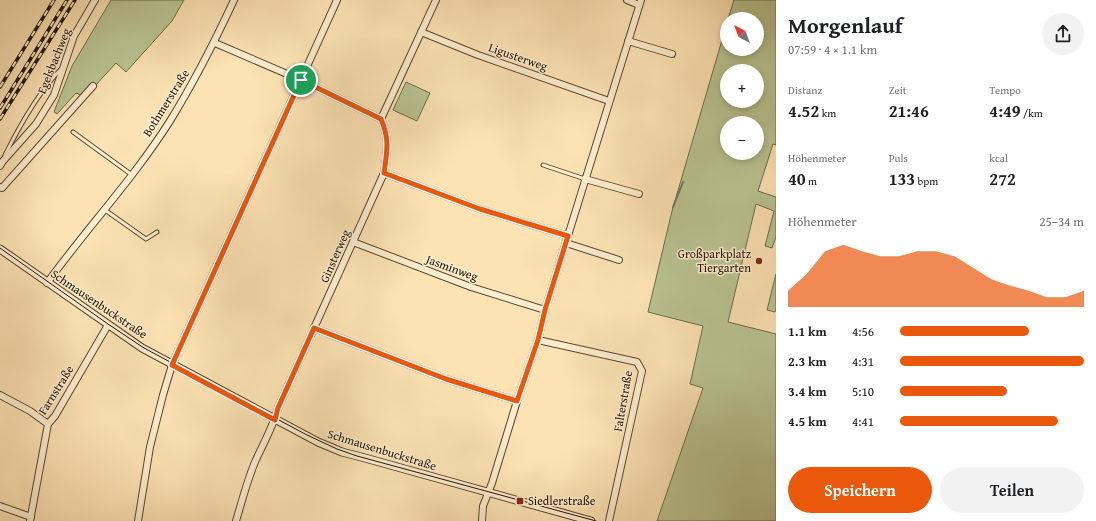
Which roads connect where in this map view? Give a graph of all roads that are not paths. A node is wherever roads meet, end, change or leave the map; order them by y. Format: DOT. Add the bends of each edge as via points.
graph roads {
  1 [pos="95,0"];
  2 [pos="234,0"];
  3 [pos="337,0"];
  4 [pos="436,0"];
  5 [pos="627,0"];
  6 [pos="640,2"];
  7 [pos="421,32"];
  8 [pos="628,41"];
  9 [pos="214,43"];
  10 [pos="672,54"];
  11 [pos="63,66"];
  12 [pos="301,80"];
  13 [pos="93,86"];
  14 [pos="609,101"];
  15 [pos="381,119"];
  16 [pos="73,132"];
  17 [pos="1,163"];
  18 [pos="543,165"];
  19 [pos="384,173"];
  20 [pos="132,175"];
  21 [pos="585,179"];
  22 [pos="0,187"];
  23 [pos="639,194"];
  24 [pos="105,210"];
  25 [pos="157,232"];
  26 [pos="567,240"];
  27 [pos="353,242"];
  28 [pos="0,249"];
  29 [pos="620,260"];
  30 [pos="47,282"];
  31 [pos="545,310"];
  32 [pos="108,325"];
  33 [pos="314,328"];
  34 [pos="538,340"];
  35 [pos="172,365"];
  36 [pos="0,395"];
  37 [pos="517,401"];
  38 [pos="275,420"];
  39 [pos="48,424"];
  40 [pos="488,493"];
  41 [pos="0,506"];
  42 [pos="31,519"];
  43 [pos="138,521"];
  44 [pos="236,521"];
  45 [pos="482,521"];
  46 [pos="591,521"];
  47 [pos="609,521"];
  1 -- 11 [label="street, Egelsbachweg" via="74,36"];
  2 -- 9 [label="street, Bothmerstraße"];
  3 -- 12 [label="street"];
  4 -- 7 [label="street"];
  5 -- 6 [label="street"];
  6 -- 8 [label="street"];
  7 -- 14 [label="street, Ligusterweg"];
  7 -- 15 [label="street"];
  8 -- 10 [label="street"];
  8 -- 14 [label="street"];
  9 -- 12 [label="street"];
  9 -- 20 [label="street, Bothmerstraße" via="170,121"];
  11 -- 17 [label="lane" via="16,131"];
  11 -- 17 [label="street, Egelsbachweg" via="54,95 36,124"];
  12 -- 15 [label="street"];
  12 -- 35 [label="street"];
  13 -- 22 [label="street" via="2,188"];
  14 -- 21 [label="street"];
  15 -- 19 [label="street, Ginsterweg" via="388,146"];
  16 -- 20 [label="lane"];
  18 -- 21 [label="lane"];
  19 -- 26 [label="street"];
  19 -- 27 [label="street, Ginsterweg"];
  20 -- 24 [label="street, Bothmerstraße"];
  21 -- 23 [label="street"];
  21 -- 26 [label="street"];
  24 -- 25 [label="lane" via="146,239"];
  24 -- 30 [label="street, Bothmerstraße"];
  26 -- 29 [label="street"];
  26 -- 31 [label="street"];
  27 -- 31 [label="street, Jasminweg" via="471,287"];
  27 -- 33 [label="street, Ginsterweg"];
  28 -- 30 [label="street, Schmausenbuckstraße"];
  30 -- 32 [label="street, Schmausenbuckstraße"];
  31 -- 34 [label="street"];
  32 -- 35 [label="street, Schmausenbuckstraße"];
  32 -- 39 [label="street, Farnstraße"];
  33 -- 37 [label="street" via="446,379"];
  33 -- 38 [label="street, Ginsterweg"];
  34 -- 37 [label="street"];
  34 -- 47 [label="street, Falterstraße" via="637,362 642,371"];
  35 -- 38 [label="street, Schmausenbuckstraße"];
  35 -- 43 [label="street" via="150,447"];
  36 -- 39 [label="street"];
  37 -- 40 [label="street"];
  38 -- 40 [label="street, Schmausenbuckstraße" via="342,452"];
  38 -- 44 [label="street, Ginsterweg" via="250,474"];
  39 -- 42 [label="street, Farnstraße"];
  40 -- 45 [label="street" via="483,506"];
  40 -- 46 [label="street, Schmausenbuckstraße"];
  41 -- 42 [label="street"];
}
